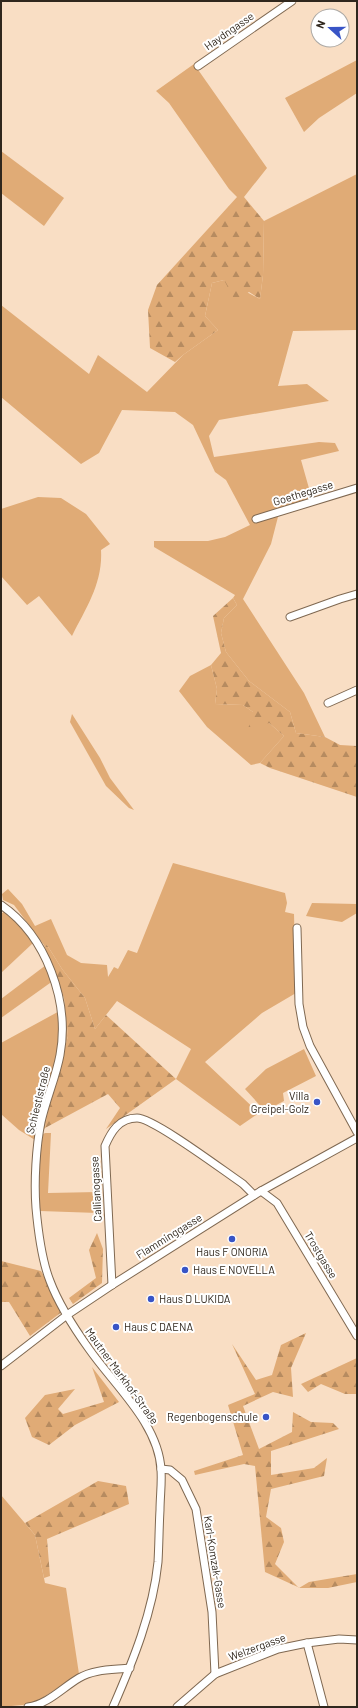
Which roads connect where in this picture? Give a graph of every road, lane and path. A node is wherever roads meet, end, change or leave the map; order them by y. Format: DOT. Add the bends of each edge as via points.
graph roads {
  1 [pos="292,1"];
  2 [pos="198,66"];
  3 [pos="357,488"];
  4 [pos="256,519"];
  5 [pos="357,594"];
  6 [pos="290,617"];
  7 [pos="357,690"];
  8 [pos="328,703"];
  9 [pos="1,905"];
  10 [pos="297,928"];
  11 [pos="357,1132"];
  12 [pos="357,1138"];
  13 [pos="261,1191"];
  14 [pos="254,1195"];
  15 [pos="112,1285"];
  16 [pos="67,1315"];
  17 [pos="357,1336"];
  18 [pos="1,1366"];
  19 [pos="161,1468"];
  20 [pos="357,1640"];
  21 [pos="307,1643"];
  22 [pos="130,1668"];
  23 [pos="215,1674"];
  24 [pos="28,1707"];
  25 [pos="114,1707"];
  26 [pos="177,1707"];
  27 [pos="324,1707"];
  1 -- 2 [label="street, Haydngasse"];
  3 -- 4 [label="street, Goethegasse"];
  5 -- 6 [label="street"];
  7 -- 8 [label="street"];
  9 -- 16 [label="street, Schiestlstraße" via="12,912 31,932 53,976 61,1007 63,1029 60,1054 41,1121 36,1207 49,1280"];
  10 -- 11 [label="street" via="303,1026 310,1046"];
  12 -- 13 [label="street, Flamminggasse"];
  13 -- 14 [label="street, Flamminggasse"];
  13 -- 17 [label="street, Trostgasse" via="277,1203"];
  14 -- 15 [label="street, Flamminggasse"];
  14 -- 15 [label="street, Callianogasse" via="243,1184 154,1124 137,1118 126,1120 112,1130 105,1146"];
  15 -- 16 [label="street, Flamminggasse"];
  16 -- 18 [label="street, Flamminggasse"];
  16 -- 19 [label="street, Mautner Markhof-Straße" via="90,1350 145,1422"];
  19 -- 22 [label="street, Mautner Markhof-Straße" via="158,1563 140,1641"];
  19 -- 23 [label="street, Karl-Komzak-Gasse" via="170,1470 182,1480 196,1509 212,1612"];
  20 -- 21 [label="street, Welzergasse" via="339,1639"];
  21 -- 23 [label="street, Welzergasse" via="278,1649"];
  21 -- 27 [label="street"];
  22 -- 24 [label="street" via="93,1672 79,1678 49,1700"];
  22 -- 25 [label="street, Mautner Markhof-Straße"];
  23 -- 26 [label="street, Welzergasse"];
}
